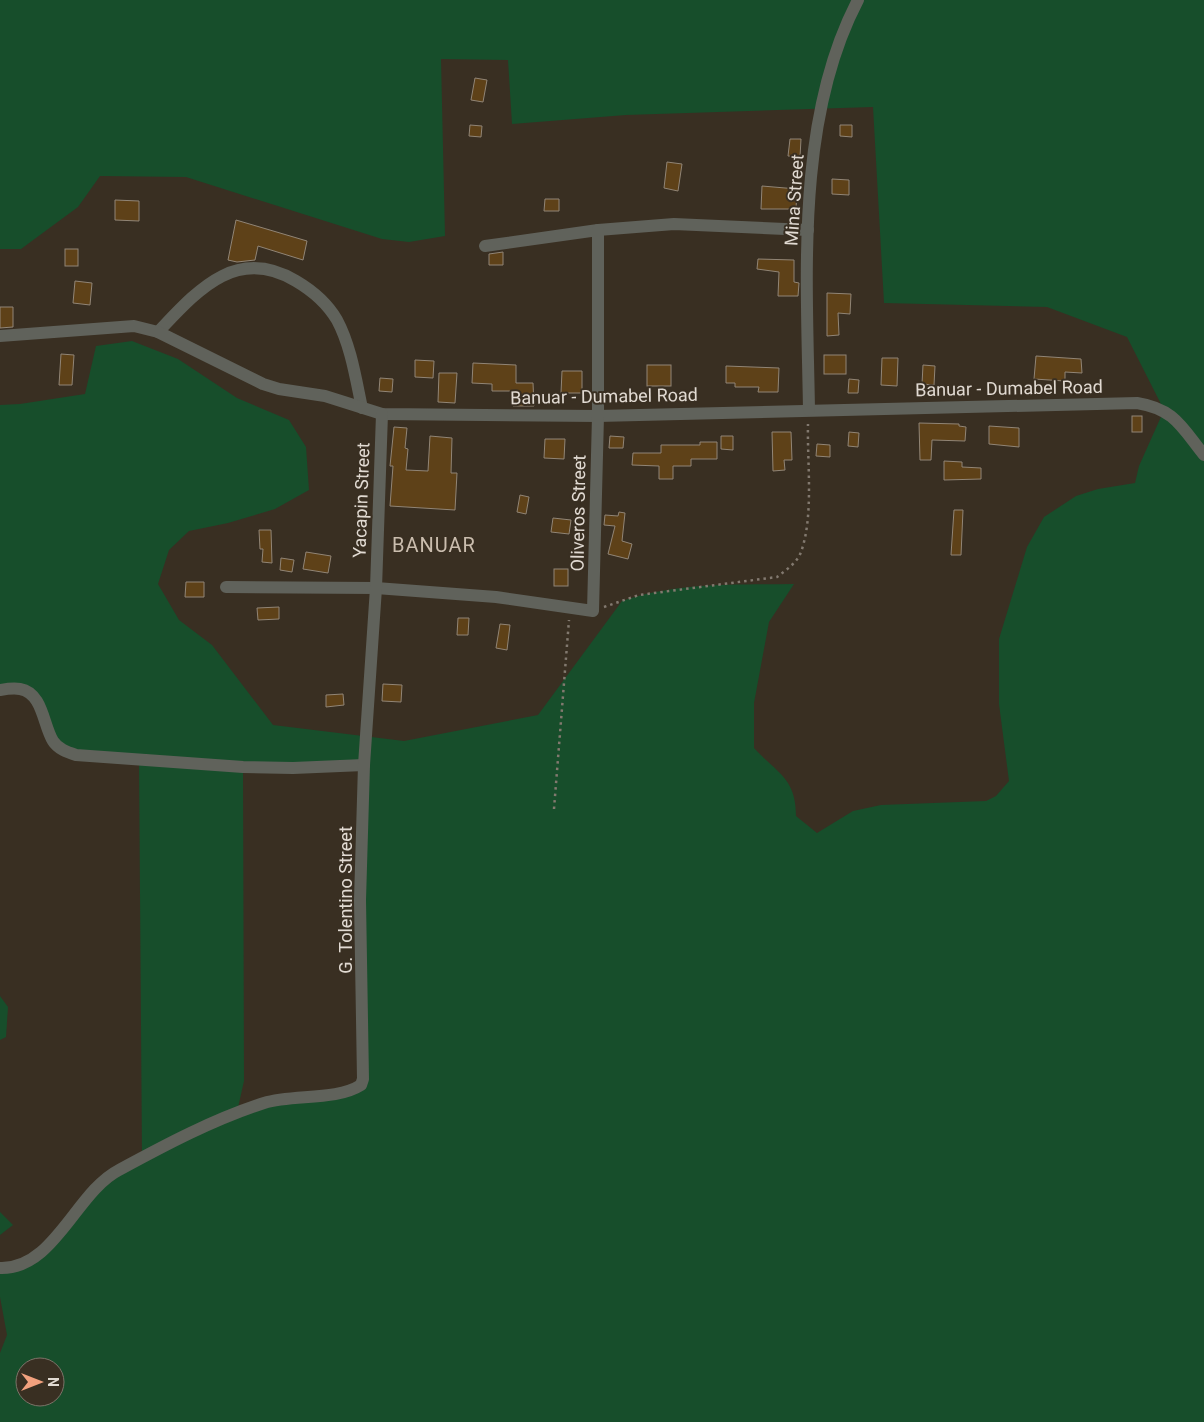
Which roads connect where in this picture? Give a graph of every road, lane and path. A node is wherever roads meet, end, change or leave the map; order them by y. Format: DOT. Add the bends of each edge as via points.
graph roads {
  1 [pos="858,0"];
  2 [pos="598,230"];
  3 [pos="808,230"];
  4 [pos="485,246"];
  5 [pos="158,332"];
  6 [pos="0,336"];
  7 [pos="362,408"];
  8 [pos="809,410"];
  9 [pos="382,414"];
  10 [pos="598,416"];
  11 [pos="1204,455"];
  12 [pos="226,586"];
  13 [pos="376,588"];
  14 [pos="570,608"];
  15 [pos="593,611"];
  16 [pos="0,690"];
  17 [pos="364,765"];
  18 [pos="554,809"];
  19 [pos="0,1268"];
  1 -- 3 [label="street, Mina Street" via="842,30 825,89 816,132"];
  2 -- 3 [label="street" via="674,224"];
  2 -- 4 [label="street"];
  2 -- 10 [label="street, Oliveros Street"];
  3 -- 8 [label="street, Mina Street"];
  5 -- 6 [label="street, Banuar - Dumabel Road" via="134,326"];
  5 -- 7 [label="street, Banuar - Dumabel Road" via="263,384 325,396"];
  5 -- 7 [label="street" via="196,292 232,271 256,269 284,274 322,300 337,321 351,359"];
  7 -- 9 [label="street, Banuar - Dumabel Road"];
  8 -- 10 [label="street, Banuar - Dumabel Road"];
  8 -- 11 [label="street, Banuar - Dumabel Road" via="1138,403 1173,416"];
  8 -- 15 [label="path" via="806,522 801,552 793,564 777,577 639,595"];
  9 -- 10 [label="street, Banuar - Dumabel Road"];
  9 -- 13 [label="street, Yacapin Street"];
  10 -- 15 [label="street, Oliveros Street"];
  12 -- 13 [label="street"];
  13 -- 14 [label="street" via="496,596"];
  13 -- 17 [label="street, G. Tolentino Street"];
  14 -- 15 [label="street"];
  14 -- 18 [label="path"];
  16 -- 17 [label="street" via="20,689 33,696 53,741 62,750 76,755 243,767"];
  17 -- 19 [label="street, G. Tolentino Street" via="360,900 361,1085 347,1091 267,1102 237,1113 107,1176 39,1256 24,1264"];
}
